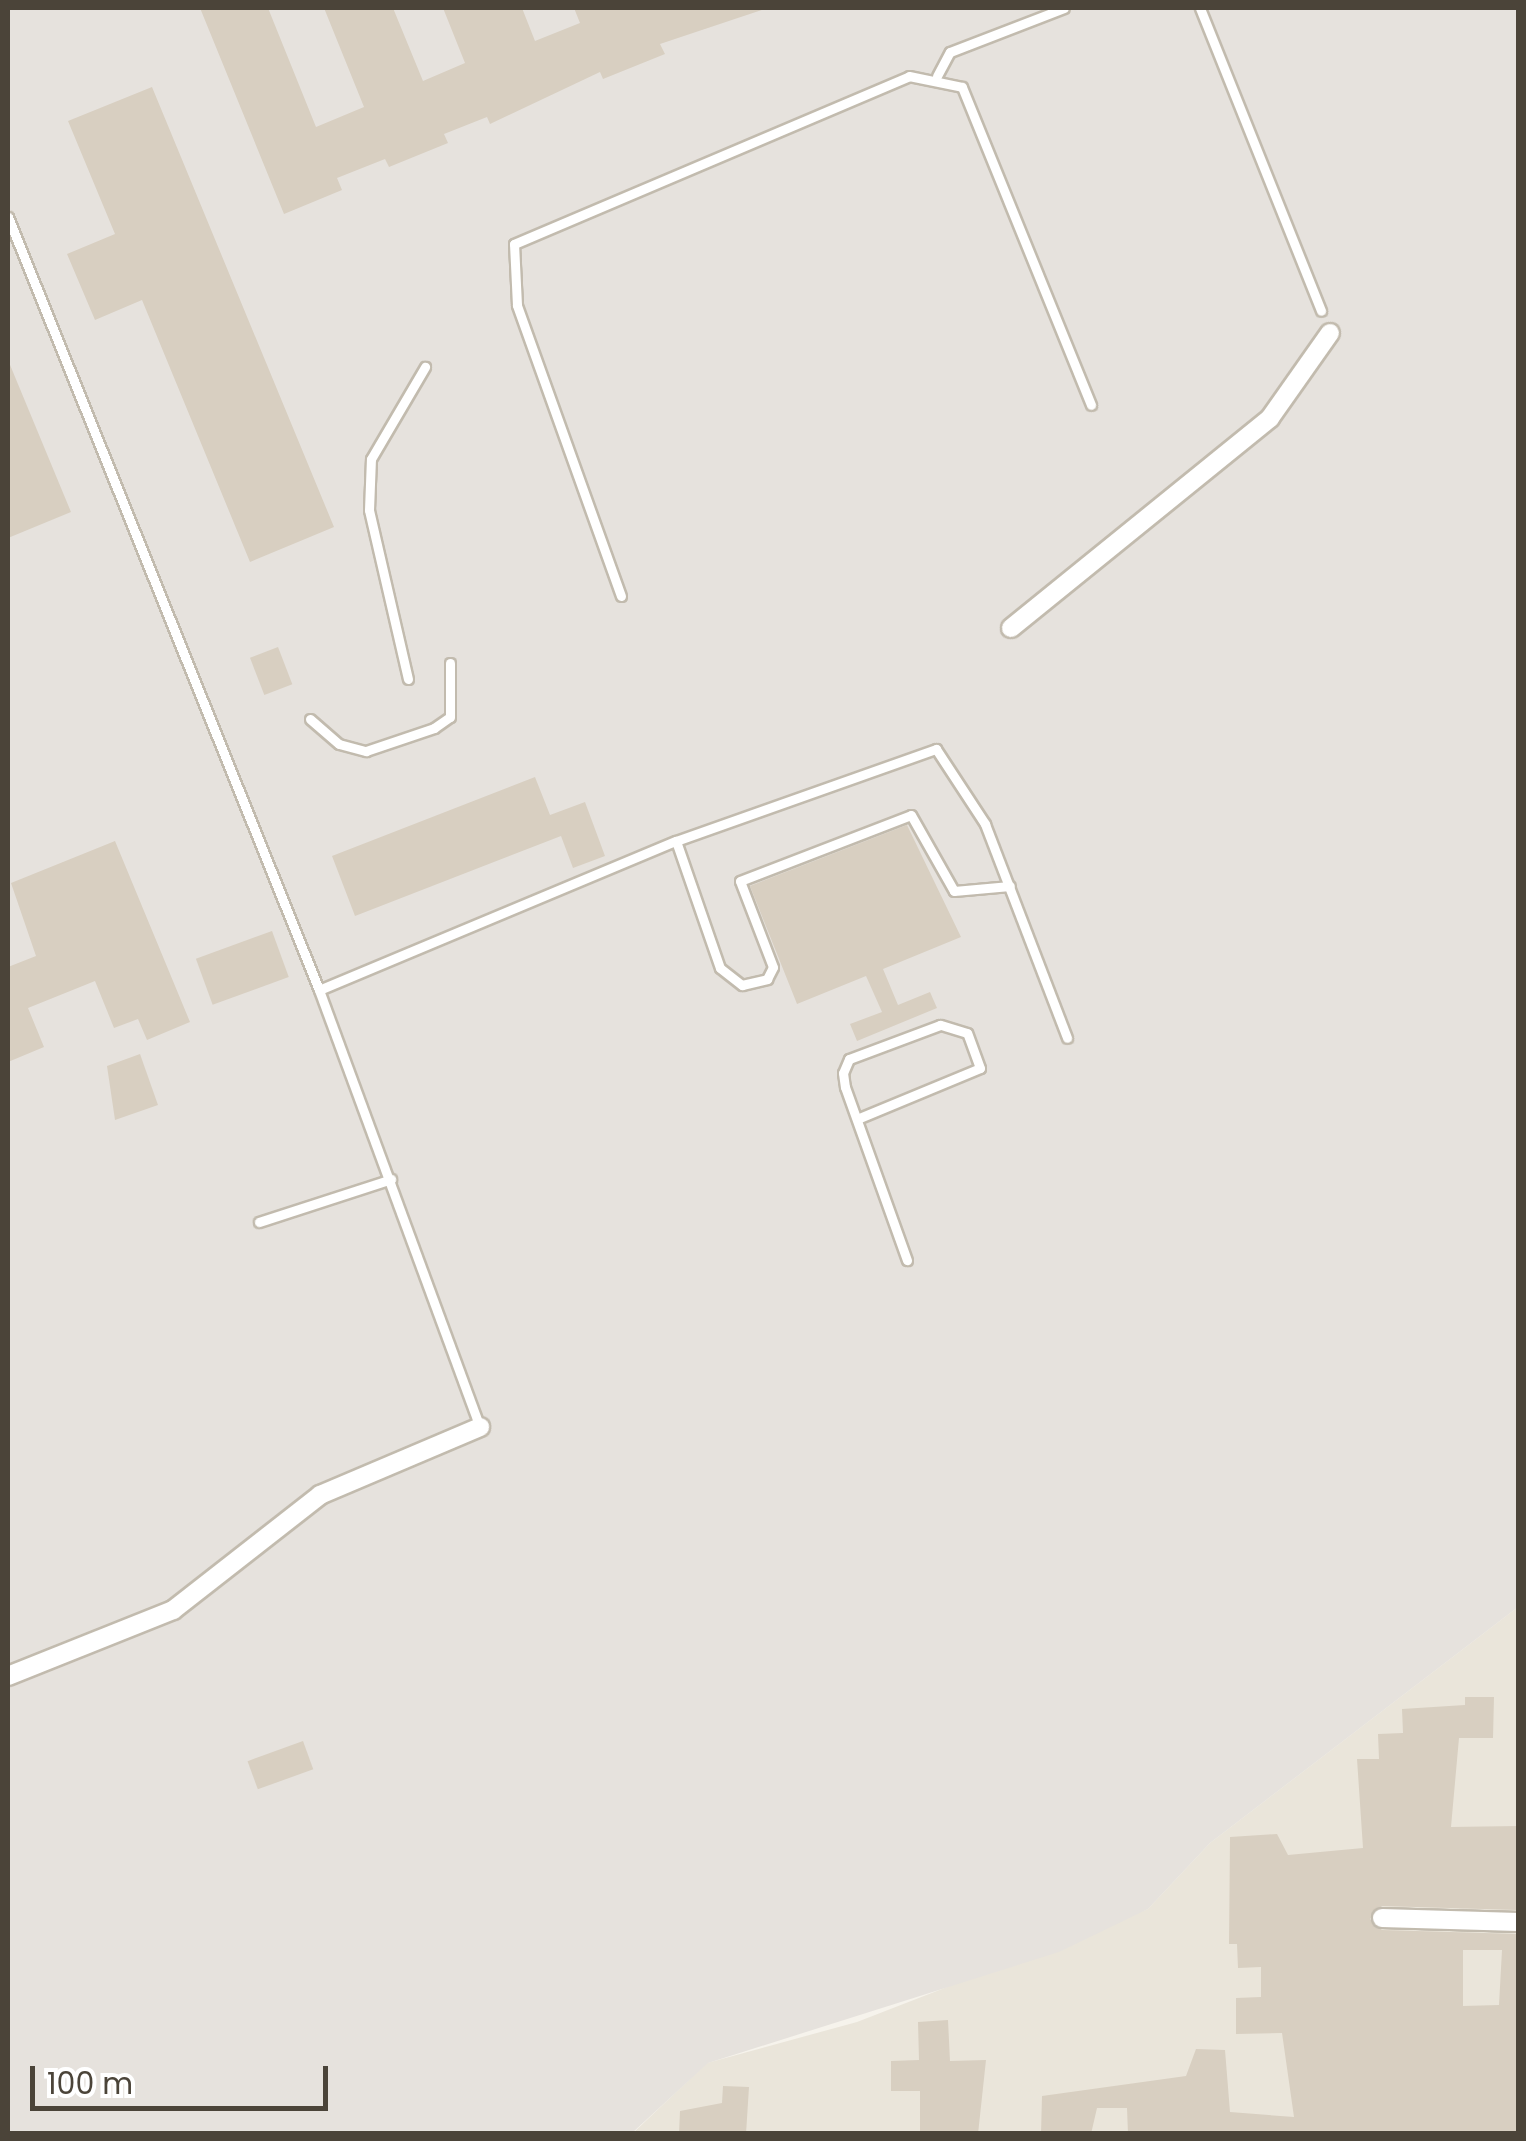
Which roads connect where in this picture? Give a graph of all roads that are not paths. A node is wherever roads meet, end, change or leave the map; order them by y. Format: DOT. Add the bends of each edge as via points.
graph roads {
  1 [pos="1064,8"];
  2 [pos="1200,8"];
  3 [pos="937,76"];
  4 [pos="8,217"];
  5 [pos="1320,311"];
  6 [pos="1330,333"];
  7 [pos="425,367"];
  8 [pos="1090,405"];
  9 [pos="621,596"];
  10 [pos="1011,628"];
  11 [pos="450,663"];
  12 [pos="408,679"];
  13 [pos="310,719"];
  14 [pos="676,841"];
  15 [pos="1010,886"];
  16 [pos="319,990"];
  17 [pos="1067,1038"];
  18 [pos="857,1118"];
  19 [pos="391,1179"];
  20 [pos="259,1222"];
  21 [pos="906,1260"];
  22 [pos="480,1426"];
  23 [pos="8,1676"];
  24 [pos="1382,1918"];
  25 [pos="1518,1922"];
  1 -- 3 [label="lane" via="950,52"];
  2 -- 5 [label="lane"];
  3 -- 8 [label="lane" via="962,87"];
  3 -- 9 [label="lane" via="910,76 514,244 516,306"];
  4 -- 16 [label="lane"];
  6 -- 10 [label="street" via="1270,418"];
  7 -- 12 [label="lane" via="371,459 369,510"];
  11 -- 13 [label="lane" via="450,717 434,728 366,750 340,744"];
  14 -- 15 [label="lane" via="936,748 986,824"];
  14 -- 15 [label="lane" via="720,968 742,985 767,979 773,967 740,882 911,815 954,890"];
  14 -- 16 [label="lane"];
  15 -- 17 [label="lane"];
  16 -- 19 [label="lane"];
  18 -- 18 [label="lane" via="846,1087 849,1060 940,1025 967,1033 980,1068"];
  18 -- 21 [label="lane"];
  19 -- 20 [label="lane"];
  19 -- 22 [label="lane"];
  22 -- 23 [label="street" via="320,1496 173,1610"];
  24 -- 25 [label="street"];
}
